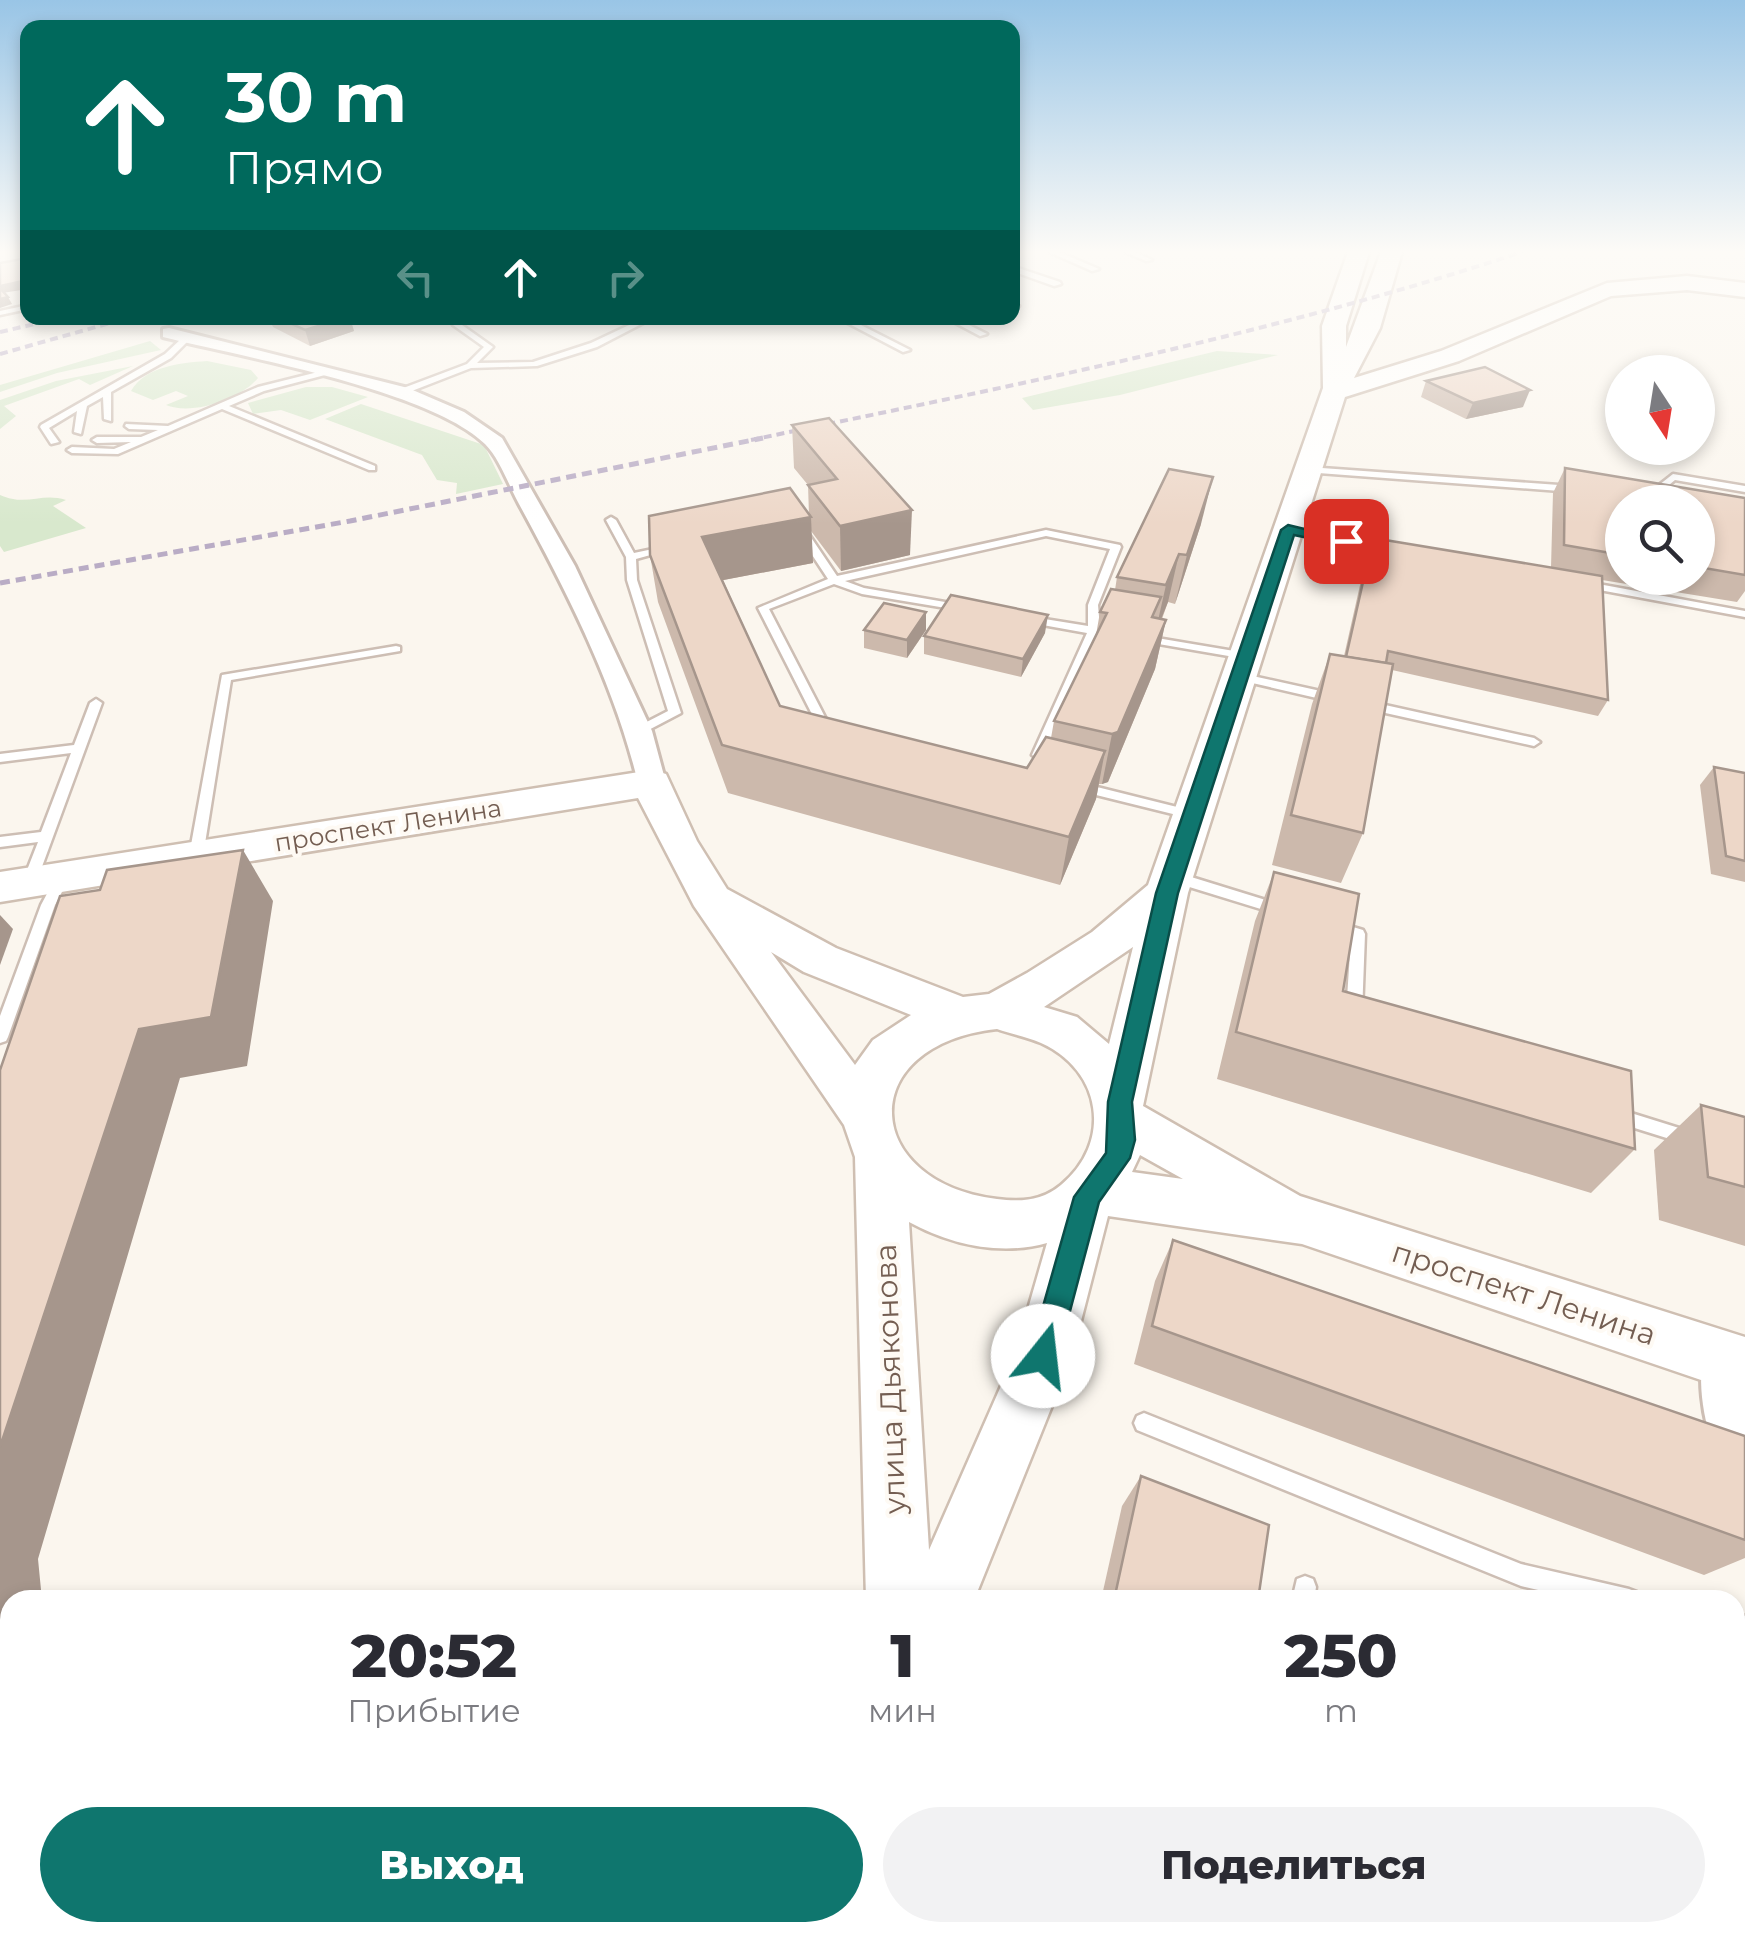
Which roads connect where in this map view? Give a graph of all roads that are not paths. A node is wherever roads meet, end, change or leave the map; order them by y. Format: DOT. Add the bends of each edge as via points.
graph roads {
  1 [pos="174,343"];
  2 [pos="204,343"];
  3 [pos="483,343"];
  4 [pos="599,343"];
  5 [pos="891,343"];
  6 [pos="1334,343"];
  7 [pos="1360,343"];
  8 [pos="1482,343"];
  9 [pos="906,350"];
  10 [pos="470,366"];
  11 [pos="322,372"];
  12 [pos="107,391"];
  13 [pos="401,392"];
  14 [pos="1334,392"];
  15 [pos="82,405"];
  16 [pos="222,406"];
  17 [pos="108,419"];
  18 [pos="129,426"];
  19 [pos="172,428"];
  20 [pos="78,432"];
  21 [pos="148,439"];
  22 [pos="97,440"];
  23 [pos="54,442"];
  24 [pos="72,450"];
  25 [pos="372,468"];
  26 [pos="1308,470"];
  27 [pos="1664,485"];
  28 [pos="1745,489"];
  29 [pos="1592,493"];
  30 [pos="611,520"];
  31 [pos="795,522"];
  32 [pos="1288,530"];
  33 [pos="686,545"];
  34 [pos="1403,552"];
  35 [pos="630,557"];
  36 [pos="834,580"];
  37 [pos="1574,583"];
  38 [pos="978,611"];
  39 [pos="1745,614"];
  40 [pos="1016,617"];
  41 [pos="1094,630"];
  42 [pos="1112,634"];
  43 [pos="1132,637"];
  44 [pos="396,649"];
  45 [pos="1242,667"];
  46 [pos="96,703"];
  47 [pos="842,728"];
  48 [pos="639,732"];
  49 [pos="1534,742"];
  50 [pos="79,748"];
  51 [pos="0,758"];
  52 [pos="1029,774"];
  53 [pos="652,782"];
  54 [pos="1065,783"];
  55 [pos="1193,815"];
  56 [pos="46,836"];
  57 [pos="0,842"];
  58 [pos="196,856"];
  59 [pos="31,882"];
  60 [pos="1170,884"];
  61 [pos="708,894"];
  62 [pos="1287,912"];
  63 [pos="1322,923"];
  64 [pos="977,1013"];
  65 [pos="1353,1033"];
  66 [pos="0,1037"];
  67 [pos="1596,1108"];
  68 [pos="1121,1111"];
  69 [pos="874,1139"];
  70 [pos="1708,1144"];
  71 [pos="1092,1194"];
  72 [pos="1302,1220"];
  73 [pos="1733,1362"];
  74 [pos="1144,1423"];
  75 [pos="1731,1444"];
  76 [pos="898,1590"];
  77 [pos="945,1590"];
  78 [pos="1586,1590"];
  1 -- 12 [label="lane" via="168,356"];
  2 -- 11 [label="street"];
  3 -- 10 [label="lane" via="489,347"];
  4 -- 10 [label="lane" via="534,364"];
  5 -- 9 [label="lane"];
  6 -- 14 [label="main road"];
  7 -- 14 [label="main road"];
  8 -- 14 [label="main road"];
  10 -- 13 [label="lane"];
  11 -- 13 [label="street"];
  11 -- 16 [label="lane"];
  12 -- 15 [label="lane"];
  12 -- 17 [label="lane"];
  13 -- 48 [label="street" via="458,416 495,442 564,566"];
  14 -- 26 [label="main road"];
  15 -- 20 [label="lane"];
  15 -- 23 [label="lane" via="44,427"];
  16 -- 19 [label="lane"];
  16 -- 25 [label="lane"];
  18 -- 19 [label="lane"];
  19 -- 21 [label="lane"];
  21 -- 22 [label="lane"];
  21 -- 24 [label="lane" via="115,452"];
  26 -- 29 [label="lane"];
  26 -- 32 [label="main road"];
  27 -- 28 [label="lane" via="1673,477"];
  30 -- 35 [label="lane"];
  31 -- 36 [label="lane"];
  32 -- 34 [label="lane"];
  32 -- 45 [label="main road"];
  33 -- 35 [label="lane"];
  35 -- 48 [label="lane" via="676,713"];
  36 -- 38 [label="lane"];
  36 -- 41 [label="lane" via="1046,533 1116,548 1092,605"];
  36 -- 47 [label="lane" via="763,608 823,724"];
  37 -- 39 [label="lane"];
  40 -- 41 [label="lane"];
  41 -- 42 [label="lane"];
  41 -- 52 [label="lane"];
  43 -- 45 [label="lane"];
  44 -- 58 [label="lane" via="226,677"];
  45 -- 49 [label="lane"];
  45 -- 55 [label="main road"];
  46 -- 50 [label="lane"];
  48 -- 53 [label="street"];
  50 -- 51 [label="lane"];
  50 -- 56 [label="lane"];
  53 -- 58 [label="main road, проспект Ленина"];
  53 -- 61 [label="main road" via="665,822"];
  54 -- 55 [label="lane"];
  55 -- 60 [label="main road"];
  56 -- 57 [label="lane"];
  56 -- 59 [label="lane"];
  58 -- 59 [label="main road, проспект Ленина"];
  59 -- 66 [label="lane" via="48,906"];
  60 -- 62 [label="lane"];
  60 -- 64 [label="main road" via="1118,938 1074,970"];
  60 -- 68 [label="main road"];
  61 -- 64 [label="main road" via="820,960"];
  61 -- 69 [label="main road"];
  63 -- 65 [label="lane" via="1358,934"];
  64 -- 68 [label="main road" via="1038,1020 1074,1039 1103,1068"];
  64 -- 69 [label="main road" via="920,1028 891,1052 872,1084"];
  67 -- 70 [label="lane"];
  68 -- 71 [label="main road" via="1117,1158"];
  68 -- 72 [label="main road, проспект Ленина"];
  69 -- 71 [label="main road" via="907,1190 968,1222 1039,1222"];
  69 -- 76 [label="main road, улица Дьяконова"];
  71 -- 72 [label="main road, проспект Ленина"];
  71 -- 77 [label="main road" via="1043,1356"];
  72 -- 73 [label="main road, проспект Ленина"];
  73 -- 75 [label="street"];
  74 -- 78 [label="lane" via="1521,1575"];
}
